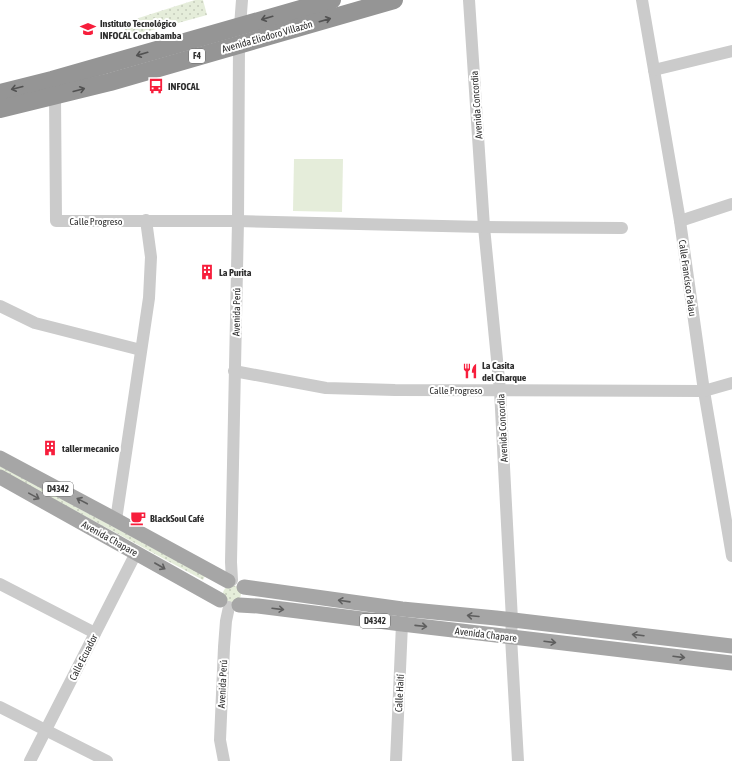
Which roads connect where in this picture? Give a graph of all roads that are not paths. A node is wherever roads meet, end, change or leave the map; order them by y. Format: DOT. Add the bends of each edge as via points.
graph roads {
  1 [pos="242,0"];
  2 [pos="332,0"];
  3 [pos="394,0"];
  4 [pos="469,0"];
  5 [pos="642,0"];
  6 [pos="240,26"];
  7 [pos="239,44"];
  8 [pos="732,51"];
  9 [pos="654,70"];
  10 [pos="0,92"];
  11 [pos="55,96"];
  12 [pos="0,109"];
  13 [pos="732,204"];
  14 [pos="146,220"];
  15 [pos="238,221"];
  16 [pos="680,221"];
  17 [pos="484,227"];
  18 [pos="622,228"];
  19 [pos="0,306"];
  20 [pos="141,350"];
  21 [pos="234,372"];
  22 [pos="732,382"];
  23 [pos="500,390"];
  24 [pos="704,390"];
  25 [pos="0,458"];
  26 [pos="0,477"];
  27 [pos="116,520"];
  28 [pos="136,553"];
  29 [pos="732,556"];
  30 [pos="235,583"];
  31 [pos="0,584"];
  32 [pos="229,604"];
  33 [pos="512,620"];
  34 [pos="402,624"];
  35 [pos="96,633"];
  36 [pos="511,637"];
  37 [pos="732,646"];
  38 [pos="732,663"];
  39 [pos="0,707"];
  40 [pos="45,730"];
  41 [pos="220,740"];
  42 [pos="30,761"];
  43 [pos="107,761"];
  44 [pos="216,761"];
  45 [pos="224,761"];
  46 [pos="396,761"];
  47 [pos="518,761"];
  1 -- 6 [label="street"];
  2 -- 6 [label="highway, Avenida Eliodoro Villazón / F4, one-way"];
  7 -- 3 [label="highway, Avenida Eliodoro Villazón / F4, one-way"];
  4 -- 17 [label="street, Avenida Concordia"];
  5 -- 9 [label="street, Calle Francisco Palau"];
  6 -- 10 [label="highway, Avenida Eliodoro Villazón / F4, one-way" via="52,80"];
  11 -- 7 [label="highway, Avenida Eliodoro Villazón / F4, one-way"];
  7 -- 15 [label="street, Avenida Perú"];
  8 -- 9 [label="street"];
  9 -- 16 [label="street, Calle Francisco Palau"];
  11 -- 12 [label="highway, Avenida Eliodoro Villazón / F4"];
  11 -- 14 [label="street, Calle Progreso" via="56,221"];
  13 -- 16 [label="street"];
  14 -- 15 [label="street, Calle Progreso"];
  14 -- 20 [label="street" via="151,257 149,298"];
  15 -- 17 [label="street, Calle Progreso"];
  15 -- 21 [label="street, Avenida Perú"];
  16 -- 24 [label="street, Calle Francisco Palau"];
  17 -- 18 [label="street, Calle Progreso"];
  17 -- 23 [label="street, Avenida Concordia"];
  19 -- 20 [label="street" via="35,322"];
  20 -- 27 [label="street"];
  21 -- 23 [label="street, Calle Progreso" via="326,388"];
  21 -- 30 [label="street, Avenida Perú" via="231,562"];
  22 -- 24 [label="street, Calle Progreso"];
  23 -- 24 [label="street, Calle Progreso"];
  23 -- 33 [label="street, Avenida Concordia"];
  24 -- 29 [label="street, Calle Francisco Palau"];
  27 -- 25 [label="main road, Avenida Chapare / D4342, one-way"];
  26 -- 28 [label="main road, Avenida Chapare / D4342, one-way"];
  27 -- 30 [label="main road, Avenida Chapare / D4342"];
  28 -- 32 [label="main road, Avenida Chapare / D4342, one-way"];
  28 -- 35 [label="street, Calle Ecuador"];
  30 -- 32 [label="main road" via="223,584 220,588 219,594"];
  30 -- 32 [label="main road" via="246,594 242,603"];
  33 -- 30 [label="main road, Avenida Chapare / D4342, one-way" via="402,610"];
  31 -- 35 [label="street"];
  32 -- 34 [label="main road, Avenida Chapare / D4342, one-way"];
  32 -- 41 [label="street, Avenida Perú" via="224,640"];
  33 -- 36 [label="street, Avenida Concordia"];
  37 -- 33 [label="main road, Avenida Chapare / D4342, one-way"];
  34 -- 36 [label="main road, Avenida Chapare / D4342, one-way"];
  34 -- 46 [label="street, Calle Haití"];
  35 -- 40 [label="street, Calle Ecuador"];
  36 -- 38 [label="main road, Avenida Chapare / D4342, one-way"];
  36 -- 47 [label="street, Avenida Concordia"];
  39 -- 40 [label="street"];
  40 -- 42 [label="street, Calle Ecuador"];
  40 -- 43 [label="street"];
  41 -- 44 [label="street"];
  41 -- 45 [label="street, Avenida Perú"];
}
